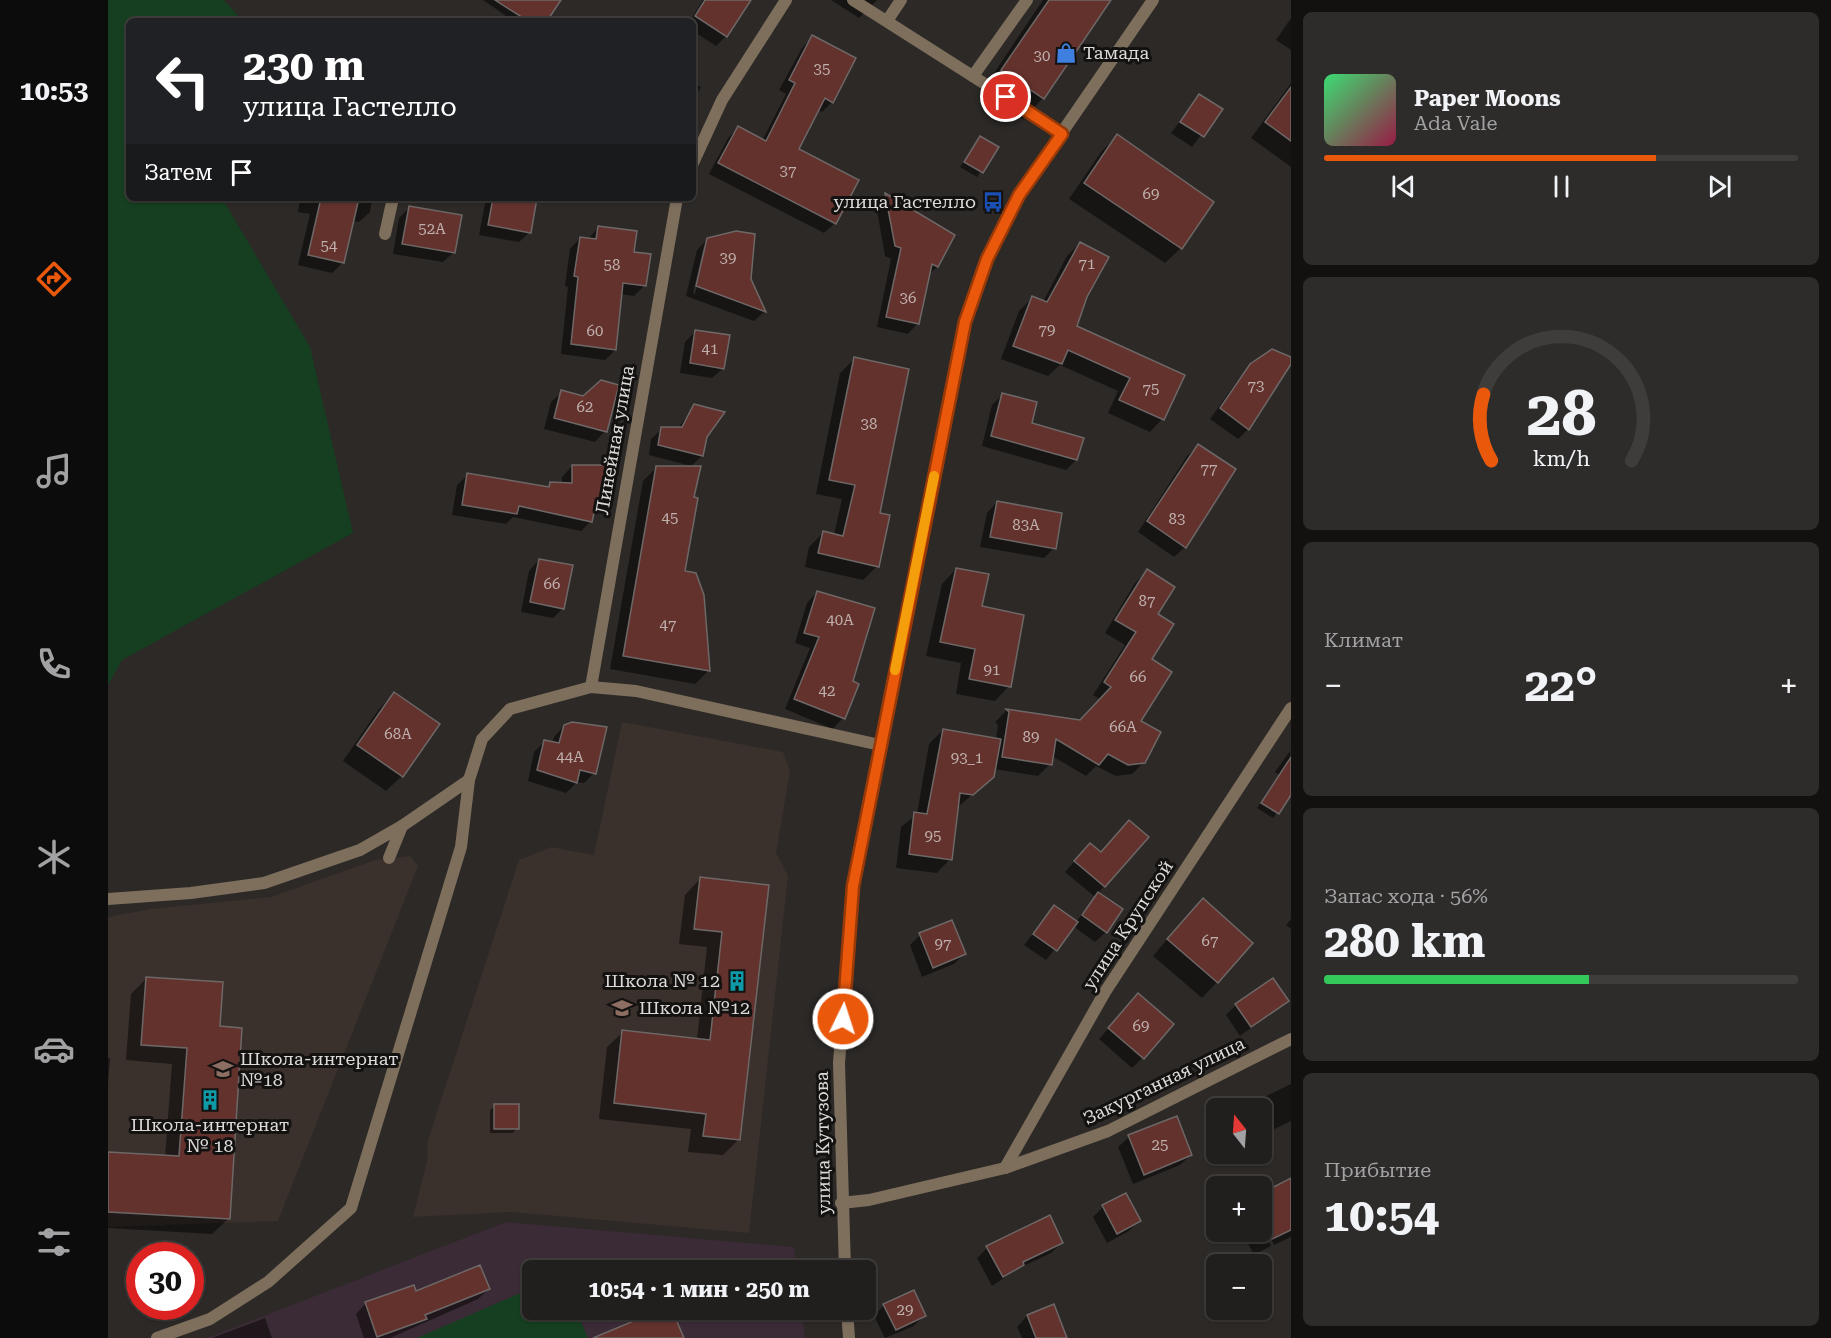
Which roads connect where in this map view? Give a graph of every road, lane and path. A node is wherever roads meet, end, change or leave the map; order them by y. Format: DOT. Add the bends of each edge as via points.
graph roads {
  1 [pos="786,0"];
  2 [pos="854,0"];
  3 [pos="901,0"];
  4 [pos="1027,0"];
  5 [pos="1153,0"];
  6 [pos="887,21"];
  7 [pos="973,76"];
  8 [pos="1062,134"];
  9 [pos="696,156"];
  10 [pos="392,201"];
  11 [pos="676,201"];
  12 [pos="385,234"];
  13 [pos="591,687"];
  14 [pos="1291,708"];
  15 [pos="880,745"];
  16 [pos="469,780"];
  17 [pos="402,826"];
  18 [pos="389,858"];
  19 [pos="108,899"];
  20 [pos="1291,1039"];
  21 [pos="1005,1168"];
  22 [pos="841,1203"];
  23 [pos="844,1260"];
  24 [pos="848,1320"];
  25 [pos="157,1338"];
  26 [pos="849,1338"];
  1 -- 9 [label="street" via="722,100"];
  2 -- 6 [label="street"];
  3 -- 6 [label="street"];
  4 -- 7 [label="street"];
  5 -- 8 [label="street, улица Кутузова"];
  6 -- 7 [label="street"];
  7 -- 8 [label="street"];
  8 -- 15 [label="street, улица Кутузова" via="1019,195 987,259 965,322"];
  10 -- 12 [label="street"];
  11 -- 13 [label="street, Линейная улица"];
  13 -- 15 [label="street" via="636,691"];
  13 -- 16 [label="street" via="510,709 482,739"];
  14 -- 21 [label="street, улица Крупской" via="1105,992"];
  15 -- 22 [label="street, улица Кутузова" via="853,886 839,1063"];
  16 -- 17 [label="street"];
  16 -- 25 [label="street" via="460,847 351,1208 268,1282 210,1319"];
  17 -- 18 [label="street"];
  17 -- 19 [label="street" via="360,850 264,883"];
  20 -- 21 [label="street, Закурганная улица" via="1108,1131"];
  21 -- 22 [label="street, Закурганная улица"];
  22 -- 23 [label="street, улица Кутузова"];
  24 -- 26 [label="street"];
}
